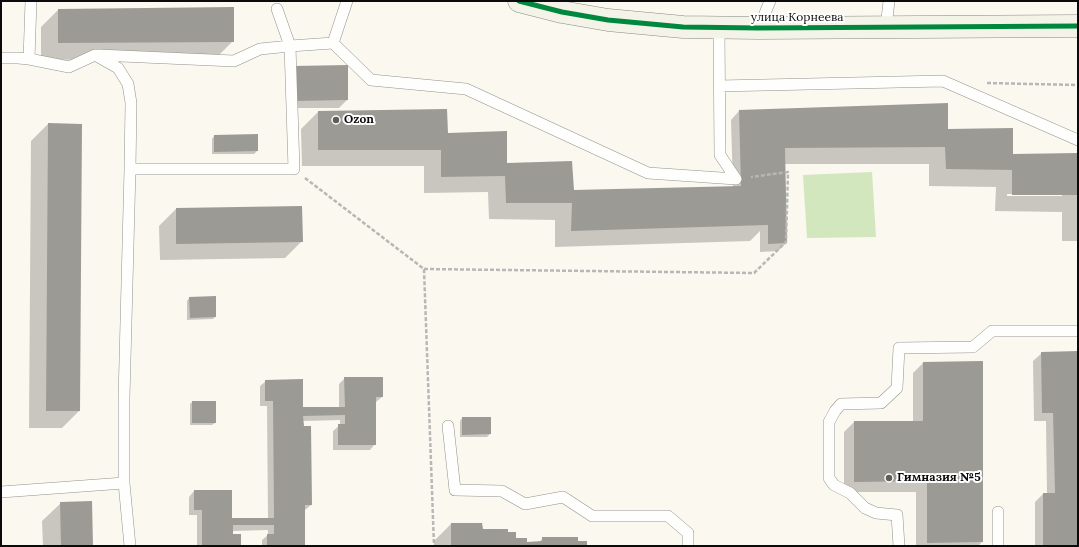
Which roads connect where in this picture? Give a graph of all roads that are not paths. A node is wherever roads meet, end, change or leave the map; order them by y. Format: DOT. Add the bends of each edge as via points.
graph roads {
  1 [pos="31,1"];
  2 [pos="347,1"];
  3 [pos="519,1"];
  4 [pos="770,1"];
  5 [pos="889,1"];
  6 [pos="277,9"];
  7 [pos="1078,26"];
  8 [pos="719,28"];
  9 [pos="759,28"];
  10 [pos="886,28"];
  11 [pos="333,42"];
  12 [pos="290,46"];
  13 [pos="95,55"];
  14 [pos="1,58"];
  15 [pos="29,59"];
  16 [pos="719,86"];
  17 [pos="1078,140"];
  18 [pos="130,169"];
  19 [pos="1078,331"];
  20 [pos="448,426"];
  21 [pos="124,483"];
  22 [pos="1,492"];
  23 [pos="998,512"];
  24 [pos="130,546"];
  25 [pos="688,546"];
  26 [pos="899,546"];
  27 [pos="998,546"];
  1 -- 15 [label="lane"];
  2 -- 11 [label="lane"];
  3 -- 8 [label="street, улица Корнеева" via="608,20"];
  4 -- 9 [label="lane"];
  5 -- 10 [label="lane"];
  6 -- 12 [label="lane"];
  7 -- 10 [label="street, улица Корнеева"];
  8 -- 9 [label="street, улица Корнеева"];
  8 -- 16 [label="lane"];
  9 -- 10 [label="street, улица Корнеева"];
  11 -- 12 [label="lane"];
  11 -- 16 [label="lane" via="371,80 466,89 648,173 736,179 720,155"];
  12 -- 13 [label="lane" via="260,49 234,61"];
  12 -- 18 [label="lane" via="294,169"];
  13 -- 15 [label="lane" via="69,68"];
  13 -- 18 [label="lane" via="118,68 128,84 131,104"];
  14 -- 15 [label="lane"];
  16 -- 17 [label="lane" via="943,81"];
  18 -- 21 [label="lane"];
  19 -- 26 [label="lane" via="992,331 973,346 899,348 897,388 881,403 841,404 835,411 829,422 829,478 834,485 850,493 865,508 876,513 897,515"];
  20 -- 25 [label="lane" via="455,490 502,491 525,504 563,497 592,516 668,516 688,533"];
  21 -- 22 [label="lane"];
  21 -- 24 [label="lane"];
  23 -- 27 [label="lane"];
}
